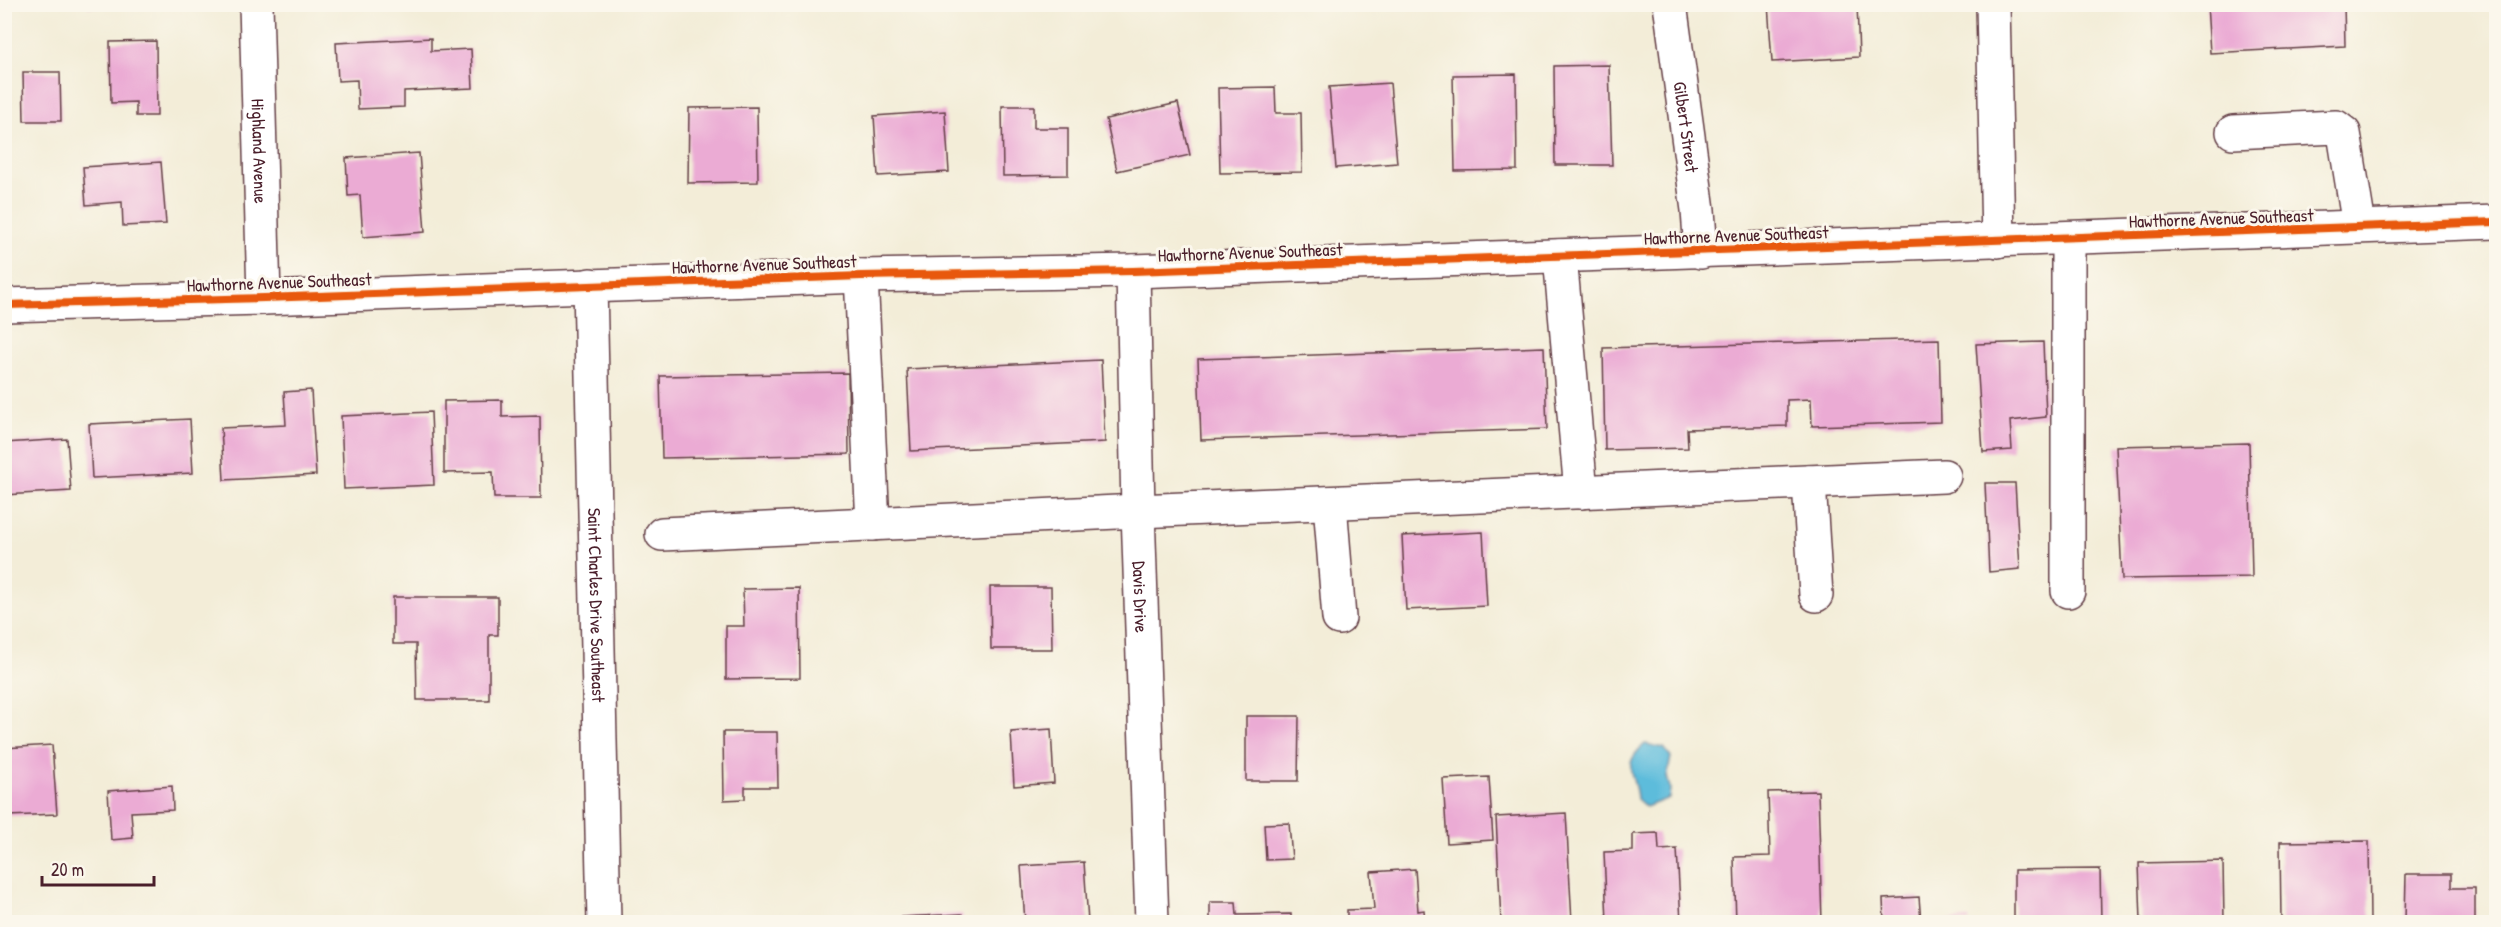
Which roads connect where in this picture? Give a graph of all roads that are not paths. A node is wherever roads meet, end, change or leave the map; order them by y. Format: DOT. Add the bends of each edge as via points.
graph roads {
  1 [pos="256,4"];
  2 [pos="1993,4"];
  3 [pos="1676,8"];
  4 [pos="2233,132"];
  5 [pos="2496,222"];
  6 [pos="2358,226"];
  7 [pos="2068,239"];
  8 [pos="1998,241"];
  9 [pos="1701,252"];
  10 [pos="1560,256"];
  11 [pos="1133,271"];
  12 [pos="861,276"];
  13 [pos="590,285"];
  14 [pos="264,298"];
  15 [pos="4,305"];
  16 [pos="1944,476"];
  17 [pos="1809,482"];
  18 [pos="1581,492"];
  19 [pos="1330,503"];
  20 [pos="1138,511"];
  21 [pos="873,524"];
  22 [pos="662,534"];
  23 [pos="2068,591"];
  24 [pos="1816,595"];
  25 [pos="1339,618"];
  26 [pos="604,922"];
  27 [pos="1152,922"];
  1 -- 14 [label="street, Highland Avenue"];
  2 -- 8 [label="street"];
  3 -- 9 [label="street, Gilbert Street"];
  4 -- 6 [label="street" via="2336,127 2344,133"];
  5 -- 6 [label="street, Hawthorne Avenue Southeast"];
  6 -- 7 [label="street, Hawthorne Avenue Southeast"];
  7 -- 8 [label="street, Hawthorne Avenue Southeast"];
  7 -- 23 [label="street"];
  8 -- 9 [label="street, Hawthorne Avenue Southeast"];
  9 -- 10 [label="street, Hawthorne Avenue Southeast"];
  10 -- 11 [label="street, Hawthorne Avenue Southeast"];
  10 -- 18 [label="street"];
  11 -- 12 [label="street, Hawthorne Avenue Southeast"];
  11 -- 20 [label="street, Davis Drive"];
  12 -- 13 [label="street, Hawthorne Avenue Southeast"];
  12 -- 21 [label="street"];
  13 -- 14 [label="street, Hawthorne Avenue Southeast"];
  13 -- 26 [label="street, Saint Charles Drive Southeast"];
  14 -- 15 [label="street, Hawthorne Avenue Southeast"];
  16 -- 17 [label="street"];
  17 -- 18 [label="street"];
  17 -- 24 [label="street"];
  18 -- 19 [label="street"];
  19 -- 20 [label="street"];
  19 -- 25 [label="street"];
  20 -- 21 [label="street"];
  20 -- 27 [label="street, Davis Drive"];
  21 -- 22 [label="street"];
}
